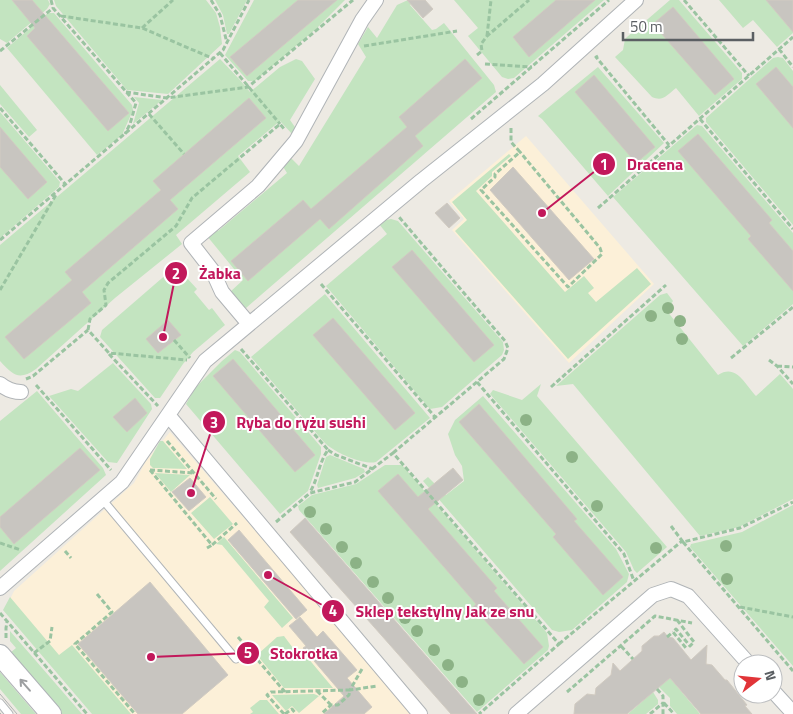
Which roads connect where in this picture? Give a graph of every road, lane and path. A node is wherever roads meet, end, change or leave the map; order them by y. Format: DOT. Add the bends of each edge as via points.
graph roads {
  1 [pos="51,0"];
  2 [pos="174,0"];
  3 [pos="211,0"];
  4 [pos="249,0"];
  5 [pos="353,0"];
  6 [pos="376,0"];
  7 [pos="491,0"];
  8 [pos="529,0"];
  9 [pos="636,0"];
  10 [pos="684,0"];
  11 [pos="53,8"];
  12 [pos="61,15"];
  13 [pos="142,28"];
  14 [pos="603,30"];
  15 [pos="457,31"];
  16 [pos="487,36"];
  17 [pos="793,37"];
  18 [pos="227,43"];
  19 [pos="346,49"];
  20 [pos="779,49"];
  21 [pos="0,51"];
  22 [pos="220,53"];
  23 [pos="477,55"];
  24 [pos="214,59"];
  25 [pos="485,64"];
  26 [pos="532,67"];
  27 [pos="793,67"];
  28 [pos="749,76"];
  29 [pos="248,87"];
  30 [pos="126,92"];
  31 [pos="167,98"];
  32 [pos="0,108"];
  33 [pos="150,114"];
  34 [pos="700,118"];
  35 [pos="280,124"];
  36 [pos="511,128"];
  37 [pos="125,135"];
  38 [pos="296,141"];
  39 [pos="670,145"];
  40 [pos="520,152"];
  41 [pos="184,154"];
  42 [pos="66,185"];
  43 [pos="58,191"];
  44 [pos="390,207"];
  45 [pos="598,208"];
  46 [pos="793,229"];
  47 [pos="0,240"];
  48 [pos="311,273"];
  49 [pos="666,285"];
  50 [pos="0,290"];
  51 [pos="793,306"];
  52 [pos="249,324"];
  53 [pos="88,330"];
  54 [pos="232,339"];
  55 [pos="174,340"];
  56 [pos="109,354"];
  57 [pos="731,358"];
  58 [pos="769,360"];
  59 [pos="777,366"];
  60 [pos="793,367"];
  61 [pos="477,382"];
  62 [pos="0,384"];
  63 [pos="793,384"];
  64 [pos="36,385"];
  65 [pos="23,386"];
  66 [pos="550,387"];
  67 [pos="164,411"];
  68 [pos="435,417"];
  69 [pos="328,450"];
  70 [pos="394,452"];
  71 [pos="373,469"];
  72 [pos="114,473"];
  73 [pos="194,473"];
  74 [pos="310,493"];
  75 [pos="102,500"];
  76 [pos="793,502"];
  77 [pos="237,523"];
  78 [pos="671,526"];
  79 [pos="266,531"];
  80 [pos="683,541"];
  81 [pos="0,543"];
  82 [pos="212,545"];
  83 [pos="207,548"];
  84 [pos="28,552"];
  85 [pos="634,581"];
  86 [pos="0,588"];
  87 [pos="97,594"];
  88 [pos="738,607"];
  89 [pos="0,613"];
  90 [pos="793,617"];
  91 [pos="676,620"];
  92 [pos="7,621"];
  93 [pos="52,627"];
  94 [pos="699,627"];
  95 [pos="673,632"];
  96 [pos="238,637"];
  97 [pos="667,637"];
  98 [pos="559,644"];
  99 [pos="621,646"];
  100 [pos="4,648"];
  101 [pos="686,648"];
  102 [pos="34,653"];
  103 [pos="740,654"];
  104 [pos="236,658"];
  105 [pos="632,659"];
  106 [pos="362,669"];
  107 [pos="793,671"];
  108 [pos="376,686"];
  109 [pos="657,689"];
  110 [pos="350,690"];
  111 [pos="317,691"];
  112 [pos="285,692"];
  113 [pos="564,696"];
  114 [pos="663,702"];
  115 [pos="783,702"];
  116 [pos="0,703"];
  117 [pos="331,705"];
  118 [pos="10,714"];
  119 [pos="51,714"];
  120 [pos="86,714"];
  121 [pos="135,714"];
  122 [pos="284,714"];
  123 [pos="296,714"];
  124 [pos="321,714"];
  125 [pos="420,714"];
  126 [pos="479,714"];
  127 [pos="516,714"];
  128 [pos="650,714"];
  129 [pos="663,714"];
  130 [pos="674,714"];
  131 [pos="793,714"];
  1 -- 11 [label="path"];
  2 -- 13 [label="path"];
  3 -- 18 [label="path" via="220,16"];
  4 -- 18 [label="path"];
  5 -- 29 [label="path"];
  6 -- 19 [label="street"];
  7 -- 16 [label="path"];
  8 -- 16 [label="path"];
  9 -- 14 [label="street"];
  10 -- 28 [label="path"];
  11 -- 12 [label="path"];
  11 -- 21 [label="path"];
  12 -- 13 [label="path"];
  12 -- 30 [label="path"];
  13 -- 24 [label="path"];
  14 -- 39 [label="path" via="607,41 596,57"];
  14 -- 44 [label="street" via="543,84"];
  15 -- 19 [label="path"];
  16 -- 23 [label="path" via="481,44 482,51"];
  17 -- 20 [label="path"];
  18 -- 22 [label="path"];
  19 -- 38 [label="street"];
  20 -- 27 [label="path"];
  20 -- 28 [label="path"];
  22 -- 24 [label="path"];
  22 -- 29 [label="path"];
  24 -- 31 [label="path"];
  25 -- 26 [label="path"];
  28 -- 34 [label="path"];
  29 -- 31 [label="path"];
  29 -- 35 [label="path"];
  30 -- 31 [label="path"];
  30 -- 37 [label="path" via="136,103"];
  31 -- 33 [label="path"];
  32 -- 42 [label="path"];
  33 -- 37 [label="path"];
  33 -- 41 [label="path"];
  34 -- 39 [label="path"];
  34 -- 46 [label="path"];
  35 -- 38 [label="path"];
  35 -- 53 [label="path" via="192,198 176,226 108,283 104,290 106,305 90,319"];
  36 -- 40 [label="path" via="511,142"];
  37 -- 42 [label="path"];
  38 -- 52 [label="street" via="258,186 191,243 212,270 222,292"];
  39 -- 45 [label="path"];
  40 -- 40 [label="path" via="481,190 568,287 602,254 600,248"];
  42 -- 43 [label="path"];
  43 -- 47 [label="path"];
  43 -- 50 [label="path"];
  44 -- 48 [label="street"];
  44 -- 61 [label="path" via="505,341 508,348 504,359"];
  48 -- 52 [label="street"];
  48 -- 68 [label="path"];
  49 -- 66 [label="path"];
  51 -- 57 [label="path"];
  52 -- 54 [label="street"];
  53 -- 56 [label="path"];
  53 -- 65 [label="path"];
  54 -- 67 [label="street" via="205,361"];
  54 -- 69 [label="path"];
  55 -- 56 [label="path" via="191,360"];
  56 -- 67 [label="path"];
  58 -- 59 [label="path"];
  59 -- 60 [label="path"];
  59 -- 63 [label="path"];
  61 -- 68 [label="path"];
  61 -- 85 [label="path" via="624,554"];
  62 -- 65 [label="street" via="16,392"];
  64 -- 72 [label="path"];
  67 -- 75 [label="street" via="122,482"];
  67 -- 79 [label="street"];
  68 -- 70 [label="path"];
  69 -- 71 [label="path"];
  69 -- 74 [label="path"];
  70 -- 71 [label="path"];
  70 -- 98 [label="path"];
  71 -- 74 [label="path" via="355,482"];
  73 -- 82 [label="path" via="150,470"];
  74 -- 79 [label="path"];
  75 -- 86 [label="street"];
  75 -- 104 [label="lane"];
  76 -- 80 [label="path" via="740,528"];
  77 -- 82 [label="path"];
  78 -- 80 [label="path"];
  79 -- 125 [label="street"];
  80 -- 85 [label="path"];
  80 -- 88 [label="path"];
  81 -- 84 [label="path"];
  82 -- 83 [label="path"];
  85 -- 98 [label="path"];
  87 -- 121 [label="path" via="112,612 76,644"];
  88 -- 90 [label="path"];
  88 -- 107 [label="path"];
  89 -- 92 [label="path"];
  91 -- 94 [label="path"];
  91 -- 95 [label="path" via="694,642 690,646 676,629"];
  91 -- 99 [label="path" via="655,616"];
  92 -- 100 [label="path"];
  92 -- 102 [label="path"];
  93 -- 102 [label="path" via="50,641"];
  95 -- 97 [label="path"];
  95 -- 101 [label="path"];
  96 -- 112 [label="path"];
  98 -- 126 [label="path"];
  99 -- 105 [label="path"];
  99 -- 113 [label="path"];
  119 -- 100 [label="street, one-way"];
  102 -- 120 [label="path"];
  103 -- 127 [label="street" via="688,596 671,589 652,595"];
  106 -- 110 [label="path"];
  108 -- 110 [label="path"];
  109 -- 114 [label="path" via="663,696"];
  110 -- 111 [label="path"];
  110 -- 117 [label="path" via="349,696 338,705"];
  111 -- 112 [label="path"];
  111 -- 117 [label="path"];
  112 -- 122 [label="path" via="267,695"];
  114 -- 128 [label="path"];
  114 -- 129 [label="path"];
  114 -- 130 [label="path"];
  115 -- 131 [label="street"];
  116 -- 118 [label="lane"];
  117 -- 124 [label="path"];
  122 -- 123 [label="path" via="292,709"];
}
